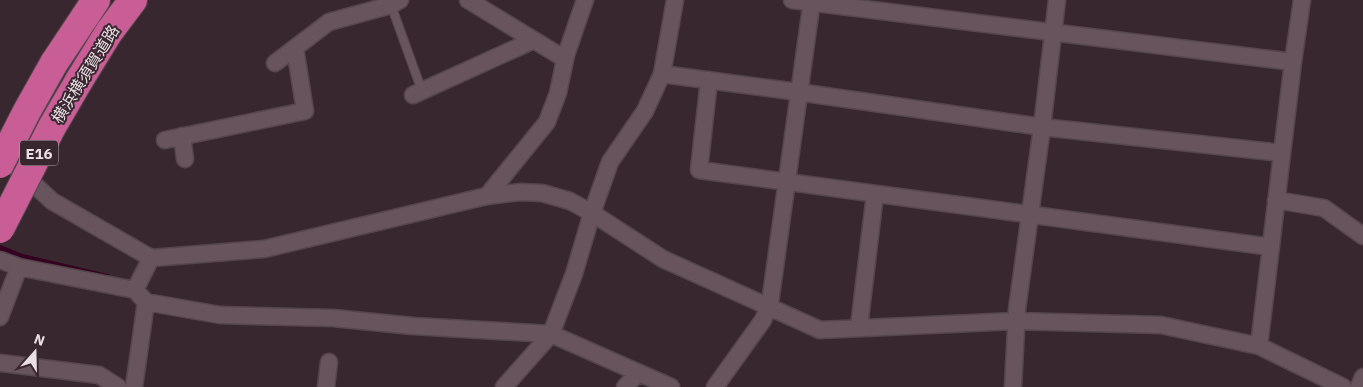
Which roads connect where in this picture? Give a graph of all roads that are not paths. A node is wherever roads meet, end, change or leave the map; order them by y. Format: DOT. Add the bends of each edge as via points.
graph roads {
  1 [pos="96,0"];
  2 [pos="132,0"];
  3 [pos="468,0"];
  4 [pos="584,0"];
  5 [pos="675,0"];
  6 [pos="792,0"];
  7 [pos="1057,0"];
  8 [pos="1302,0"];
  9 [pos="811,1"];
  10 [pos="395,3"];
  11 [pos="1053,33"];
  12 [pos="534,40"];
  13 [pos="295,48"];
  14 [pos="565,59"];
  15 [pos="1292,62"];
  16 [pos="275,63"];
  17 [pos="662,74"];
  18 [pos="709,80"];
  19 [pos="798,92"];
  20 [pos="417,93"];
  21 [pos="1042,127"];
  22 [pos="182,136"];
  23 [pos="165,140"];
  24 [pos="0,153"];
  25 [pos="1282,153"];
  26 [pos="185,159"];
  27 [pos="0,164"];
  28 [pos="786,182"];
  29 [pos="875,194"];
  30 [pos="487,196"];
  31 [pos="1276,200"];
  32 [pos="592,212"];
  33 [pos="1029,215"];
  34 [pos="0,229"];
  35 [pos="1363,236"];
  36 [pos="1271,247"];
  37 [pos="151,258"];
  38 [pos="0,260"];
  39 [pos="18,267"];
  40 [pos="140,296"];
  41 [pos="768,307"];
  42 [pos="0,317"];
  43 [pos="1016,321"];
  44 [pos="860,327"];
  45 [pos="551,334"];
  46 [pos="1259,346"];
  47 [pos="329,362"];
  48 [pos="0,363"];
  49 [pos="638,373"];
  50 [pos="1363,377"];
  51 [pos="118,387"];
  52 [pos="134,387"];
  53 [pos="326,387"];
  54 [pos="504,387"];
  55 [pos="625,387"];
  56 [pos="671,387"];
  57 [pos="715,387"];
  58 [pos="1013,387"];
  59 [pos="1343,387"];
  60 [pos="1359,387"];
  1 -- 27 [label="highway, 横浜横須賀道路 / E16, bridge" via="54,63"];
  2 -- 34 [label="highway, 横浜横須賀道路 / E16, bridge" via="52,127"];
  3 -- 12 [label="street"];
  4 -- 14 [label="street"];
  5 -- 17 [label="street"];
  6 -- 9 [label="street"];
  7 -- 11 [label="street"];
  8 -- 15 [label="street"];
  9 -- 11 [label="street"];
  9 -- 19 [label="street"];
  10 -- 13 [label="street" via="329,22"];
  10 -- 20 [label="lane"];
  11 -- 15 [label="street"];
  11 -- 21 [label="street"];
  12 -- 14 [label="street"];
  12 -- 20 [label="street"];
  13 -- 16 [label="street"];
  13 -- 22 [label="street" via="305,111"];
  14 -- 30 [label="street" via="558,93 547,122"];
  15 -- 25 [label="street"];
  17 -- 18 [label="street"];
  17 -- 32 [label="street" via="645,111 610,162"];
  18 -- 19 [label="street"];
  18 -- 28 [label="street" via="699,170"];
  19 -- 21 [label="street"];
  19 -- 28 [label="street"];
  21 -- 25 [label="street"];
  21 -- 33 [label="street"];
  22 -- 23 [label="street"];
  22 -- 26 [label="street"];
  24 -- 37 [label="street" via="52,201"];
  25 -- 31 [label="street"];
  28 -- 29 [label="street"];
  28 -- 41 [label="street"];
  29 -- 33 [label="street"];
  29 -- 44 [label="street"];
  30 -- 32 [label="street" via="520,192 542,194 570,201"];
  30 -- 37 [label="street" via="264,249"];
  31 -- 35 [label="street" via="1324,208"];
  31 -- 36 [label="street"];
  32 -- 41 [label="street" via="663,259"];
  32 -- 45 [label="street" via="574,274"];
  33 -- 36 [label="street"];
  33 -- 43 [label="street"];
  36 -- 46 [label="street"];
  37 -- 40 [label="street"];
  38 -- 39 [label="street"];
  39 -- 40 [label="street"];
  39 -- 42 [label="street"];
  40 -- 45 [label="street" via="220,315 332,324"];
  40 -- 52 [label="street"];
  41 -- 44 [label="street" via="820,330"];
  41 -- 57 [label="street" via="763,320"];
  43 -- 44 [label="street"];
  43 -- 46 [label="street" via="1161,325"];
  43 -- 58 [label="street"];
  45 -- 49 [label="street"];
  45 -- 54 [label="street"];
  46 -- 59 [label="street"];
  47 -- 53 [label="street"];
  48 -- 51 [label="street" via="99,375"];
  49 -- 55 [label="street"];
  49 -- 56 [label="street"];
  50 -- 60 [label="street"];
}
